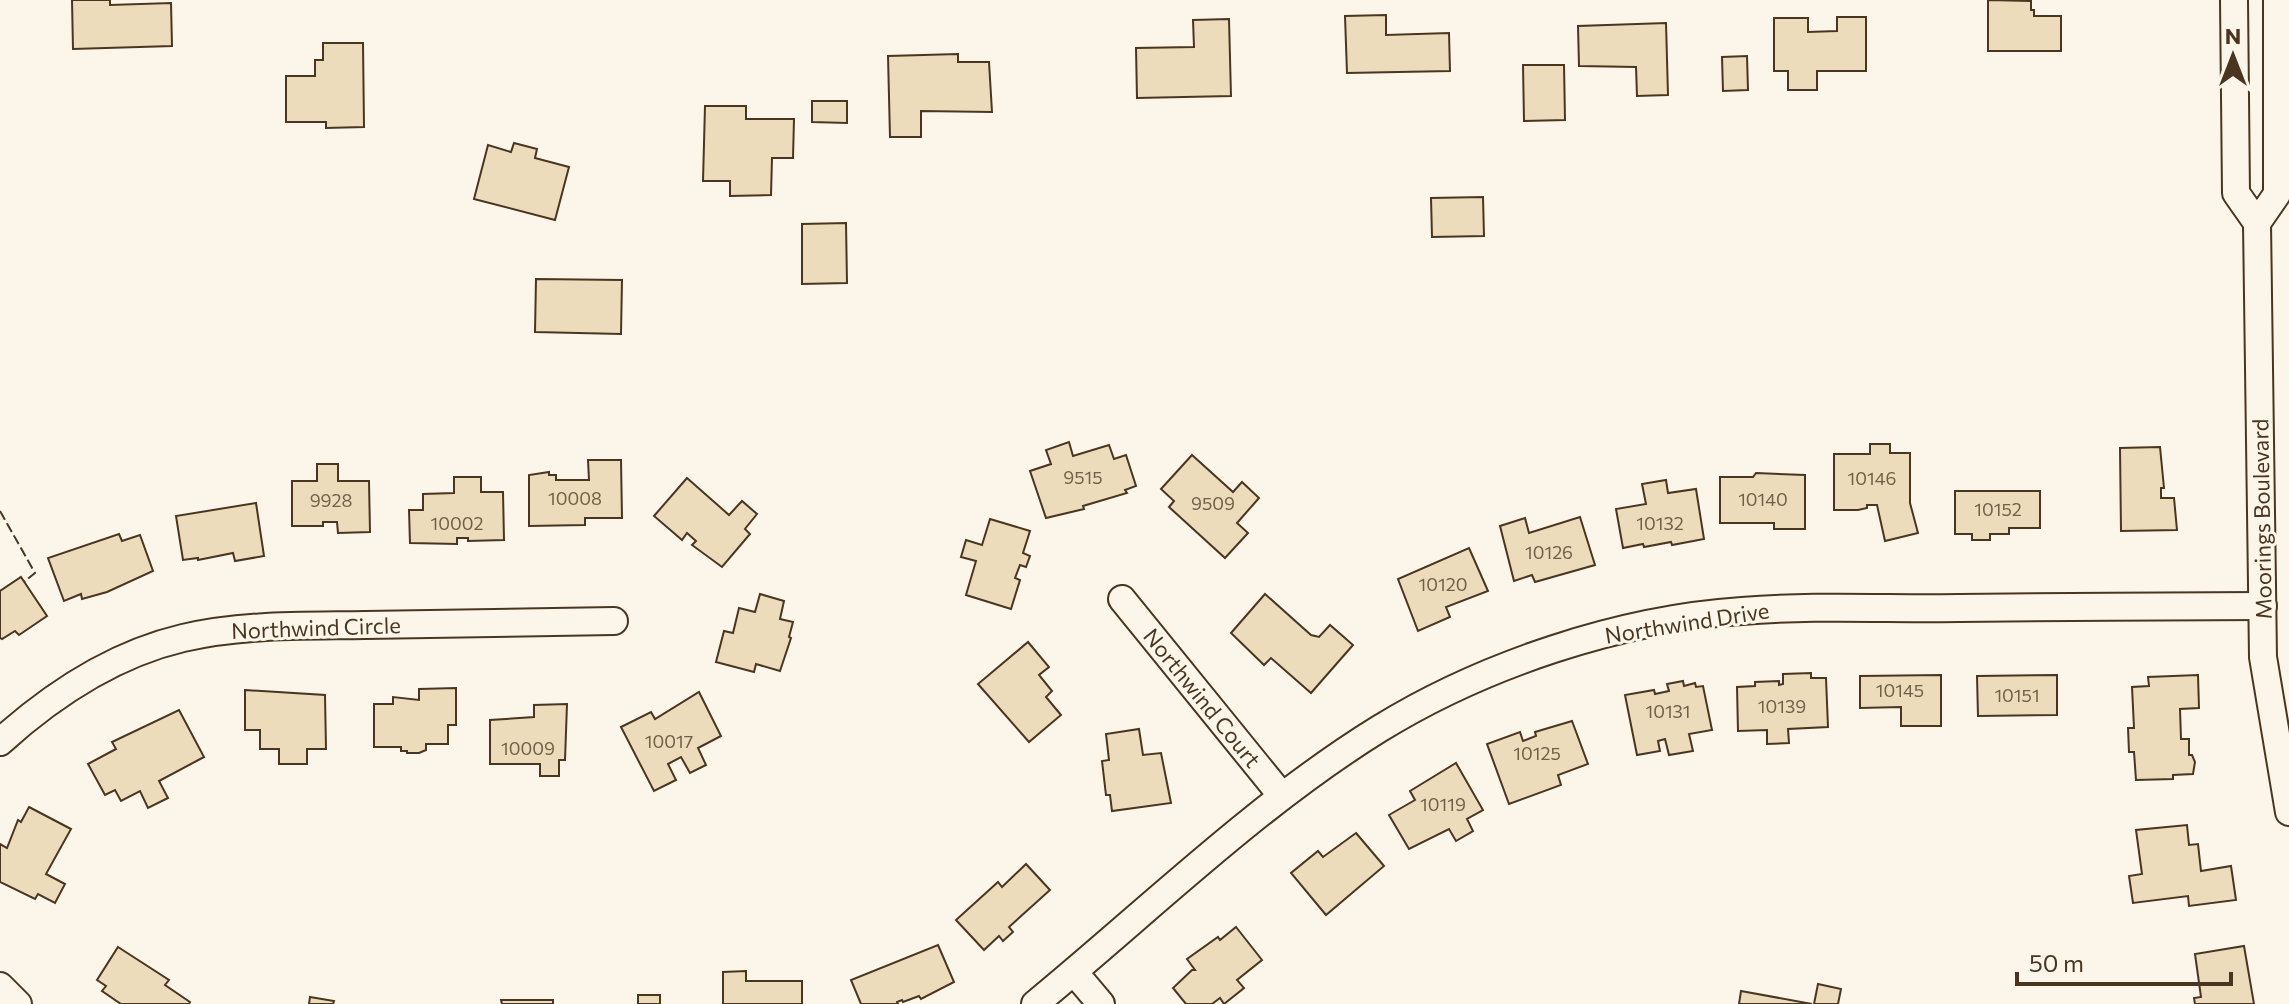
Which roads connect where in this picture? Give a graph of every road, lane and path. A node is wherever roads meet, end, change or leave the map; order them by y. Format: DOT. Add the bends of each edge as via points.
graph roads {
  1 [pos="2234,0"];
  2 [pos="2277,0"];
  3 [pos="2257,223"];
  4 [pos="1122,599"];
  5 [pos="2263,606"];
  6 [pos="614,621"];
  7 [pos="0,742"];
  8 [pos="1282,796"];
  9 [pos="2289,812"];
  10 [pos="1074,972"];
  11 [pos="0,986"];
  12 [pos="18,1004"];
  13 [pos="1035,1004"];
  14 [pos="1101,1004"];
  1 -- 3 [label="street" via="2236,193"];
  2 -- 3 [label="street" via="2277,194"];
  3 -- 5 [label="street, Moorings Boulevard"];
  4 -- 8 [label="street, Northwind Court"];
  5 -- 8 [label="street, Northwind Drive" via="1781,609 1650,624 1573,643 1450,691 1380,729"];
  5 -- 9 [label="street, Moorings Boulevard" via="2266,685"];
  6 -- 7 [label="street, Northwind Circle" via="277,626 183,638 85,680 52,699"];
  8 -- 10 [label="street, Northwind Drive"];
  10 -- 13 [label="street, Northwind Drive"];
  10 -- 14 [label="street"];
  11 -- 12 [label="street"];
}
